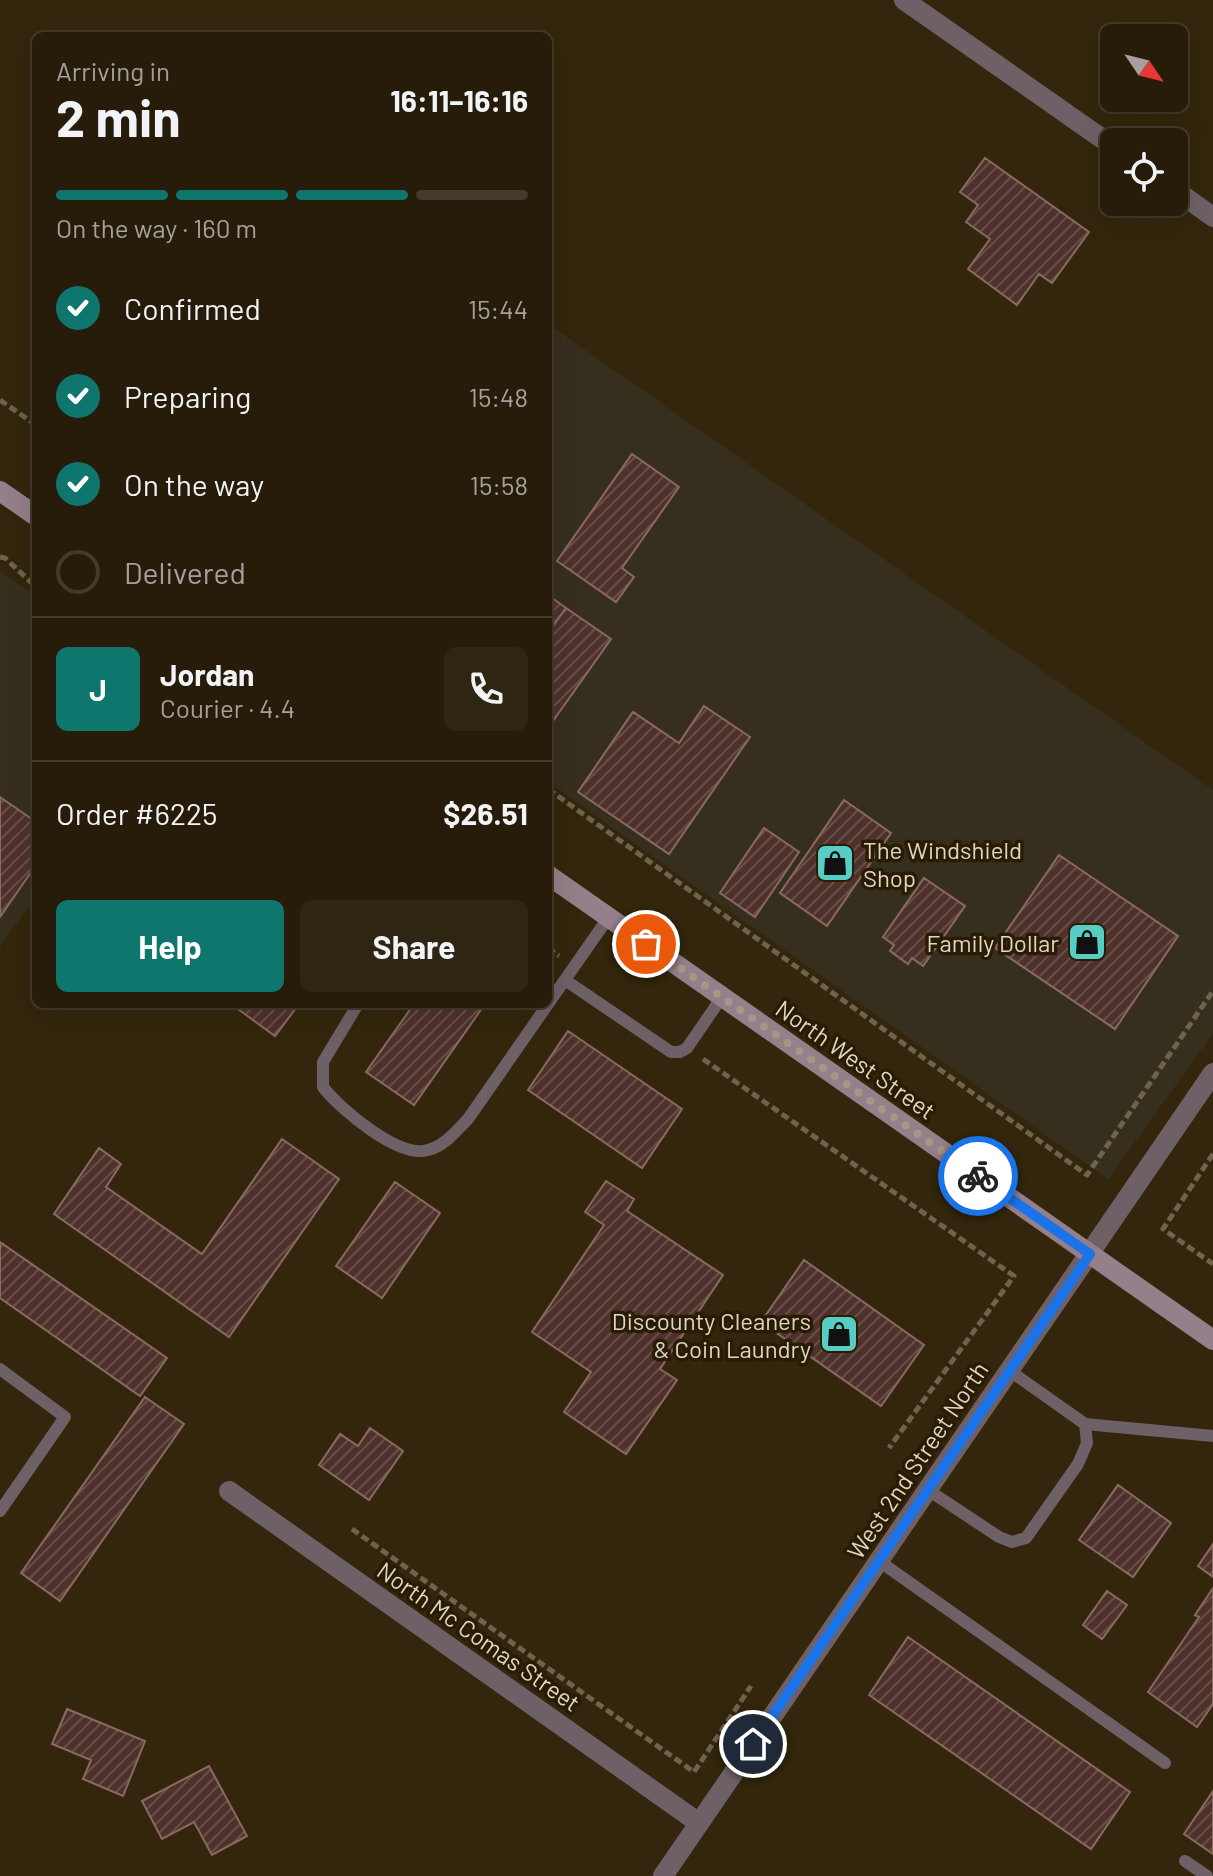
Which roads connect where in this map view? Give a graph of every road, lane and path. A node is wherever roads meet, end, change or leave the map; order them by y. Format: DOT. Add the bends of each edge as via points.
graph roads {
  1 [pos="904,0"];
  2 [pos="1100,137"];
  3 [pos="1188,199"];
  4 [pos="1213,217"];
  5 [pos="0,400"];
  6 [pos="32,422"];
  7 [pos="0,491"];
  8 [pos="32,513"];
  9 [pos="0,557"];
  10 [pos="32,583"];
  11 [pos="552,792"];
  12 [pos="552,878"];
  13 [pos="608,918"];
  14 [pos="552,951"];
  15 [pos="574,967"];
  16 [pos="565,980"];
  17 [pos="1213,991"];
  18 [pos="722,997"];
  19 [pos="552,999"];
  20 [pos="356,1008"];
  21 [pos="545,1008"];
  22 [pos="687,1048"];
  23 [pos="1213,1073"];
  24 [pos="1213,1154"];
  25 [pos="1090,1254"];
  26 [pos="1213,1264"];
  27 [pos="1213,1340"];
  28 [pos="0,1369"];
  29 [pos="1010,1371"];
  30 [pos="1085,1424"];
  31 [pos="1213,1436"];
  32 [pos="889,1448"];
  33 [pos="928,1490"];
  34 [pos="229,1491"];
  35 [pos="0,1511"];
  36 [pos="352,1529"];
  37 [pos="879,1561"];
  38 [pos="751,1686"];
  39 [pos="1165,1763"];
  40 [pos="699,1823"];
  41 [pos="1185,1861"];
  42 [pos="663,1876"];
  43 [pos="1207,1876"];
  1 -- 2 [label="street"];
  3 -- 4 [label="street"];
  5 -- 6 [label="path"];
  7 -- 8 [label="main road"];
  9 -- 10 [label="path"];
  11 -- 17 [label="path" via="1087,1175"];
  12 -- 13 [label="main road, North West Street"];
  13 -- 15 [label="lane"];
  13 -- 18 [label="main road, North West Street"];
  14 -- 15 [label="path"];
  15 -- 16 [label="lane"];
  16 -- 19 [label="lane"];
  16 -- 22 [label="lane" via="671,1052"];
  18 -- 22 [label="lane"];
  18 -- 25 [label="main road, North West Street"];
  20 -- 21 [label="lane" via="323,1062 323,1087 349,1116 401,1147 426,1151 444,1143 468,1119"];
  22 -- 32 [label="path" via="1014,1276"];
  23 -- 25 [label="street, West 2nd Street North"];
  24 -- 26 [label="path" via="1163,1229"];
  25 -- 27 [label="main road, North West Street"];
  25 -- 29 [label="street, West 2nd Street North"];
  28 -- 35 [label="lane" via="65,1417"];
  29 -- 30 [label="lane"];
  29 -- 33 [label="street, West 2nd Street North"];
  30 -- 31 [label="lane"];
  30 -- 33 [label="lane" via="1087,1443 1078,1464 1026,1538 1012,1542 999,1537"];
  33 -- 37 [label="street, West 2nd Street North"];
  34 -- 40 [label="street, North Mc Comas Street"];
  36 -- 38 [label="path" via="694,1772"];
  37 -- 39 [label="lane"];
  37 -- 40 [label="street, West 2nd Street North"];
  40 -- 42 [label="street, West 2nd Street North"];
  41 -- 43 [label="lane"];
}
